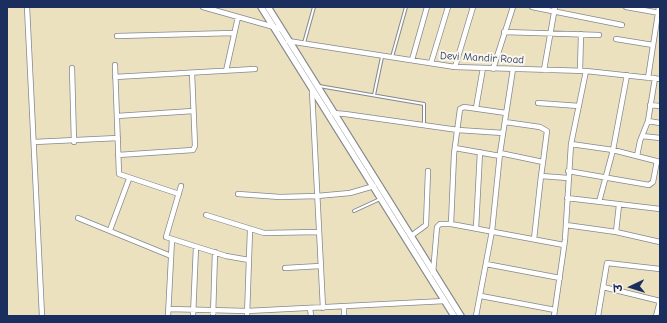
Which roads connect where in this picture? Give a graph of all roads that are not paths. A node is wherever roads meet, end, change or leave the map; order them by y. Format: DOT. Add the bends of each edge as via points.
graph roads {
  1 [pos="27,7"];
  2 [pos="203,7"];
  3 [pos="260,7"];
  4 [pos="268,7"];
  5 [pos="314,7"];
  6 [pos="406,7"];
  7 [pos="427,7"];
  8 [pos="448,7"];
  9 [pos="473,7"];
  10 [pos="513,7"];
  11 [pos="532,7"];
  12 [pos="555,7"];
  13 [pos="626,7"];
  14 [pos="659,7"];
  15 [pos="554,12"];
  16 [pos="659,13"];
  17 [pos="238,17"];
  18 [pos="622,25"];
  19 [pos="274,27"];
  20 [pos="281,29"];
  21 [pos="504,32"];
  22 [pos="234,33"];
  23 [pos="550,34"];
  24 [pos="581,34"];
  25 [pos="599,35"];
  26 [pos="117,36"];
  27 [pos="616,39"];
  28 [pos="281,40"];
  29 [pos="290,41"];
  30 [pos="304,43"];
  31 [pos="653,45"];
  32 [pos="383,55"];
  33 [pos="392,57"];
  34 [pos="412,60"];
  35 [pos="431,63"];
  36 [pos="115,65"];
  37 [pos="454,67"];
  38 [pos="72,68"];
  39 [pos="483,68"];
  40 [pos="255,69"];
  41 [pos="492,69"];
  42 [pos="513,69"];
  43 [pos="544,70"];
  44 [pos="226,71"];
  45 [pos="580,71"];
  46 [pos="586,71"];
  47 [pos="192,73"];
  48 [pos="627,75"];
  49 [pos="115,77"];
  50 [pos="648,78"];
  51 [pos="657,79"];
  52 [pos="317,86"];
  53 [pos="312,91"];
  54 [pos="374,95"];
  55 [pos="538,103"];
  56 [pos="650,105"];
  57 [pos="579,106"];
  58 [pos="660,106"];
  59 [pos="476,108"];
  60 [pos="193,111"];
  61 [pos="334,113"];
  62 [pos="506,113"];
  63 [pos="117,116"];
  64 [pos="648,121"];
  65 [pos="505,122"];
  66 [pos="660,123"];
  67 [pos="424,125"];
  68 [pos="458,130"];
  69 [pos="503,133"];
  70 [pos="642,136"];
  71 [pos="118,138"];
  72 [pos="660,138"];
  73 [pos="34,142"];
  74 [pos="74,142"];
  75 [pos="571,144"];
  76 [pos="455,148"];
  77 [pos="613,150"];
  78 [pos="480,152"];
  79 [pos="500,154"];
  80 [pos="118,155"];
  81 [pos="637,156"];
  82 [pos="659,161"];
  83 [pos="543,162"];
  84 [pos="428,171"];
  85 [pos="568,171"];
  86 [pos="542,176"];
  87 [pos="606,177"];
  88 [pos="568,178"];
  89 [pos="130,179"];
  90 [pos="181,186"];
  91 [pos="374,186"];
  92 [pos="179,194"];
  93 [pos="238,194"];
  94 [pos="317,196"];
  95 [pos="384,197"];
  96 [pos="567,198"];
  97 [pos="599,202"];
  98 [pos="619,205"];
  99 [pos="660,209"];
  100 [pos="354,211"];
  101 [pos="206,215"];
  102 [pos="78,218"];
  103 [pos="451,224"];
  104 [pos="566,225"];
  105 [pos="476,228"];
  106 [pos="110,230"];
  107 [pos="250,230"];
  108 [pos="492,231"];
  109 [pos="318,232"];
  110 [pos="616,232"];
  111 [pos="411,236"];
  112 [pos="172,239"];
  113 [pos="534,239"];
  114 [pos="660,242"];
  115 [pos="564,245"];
  116 [pos="196,247"];
  117 [pos="215,252"];
  118 [pos="171,256"];
  119 [pos="249,260"];
  120 [pos="486,264"];
  121 [pos="320,266"];
  122 [pos="285,268"];
  123 [pos="660,269"];
  124 [pos="433,272"];
  125 [pos="560,278"];
  126 [pos="431,279"];
  127 [pos="602,287"];
  128 [pos="481,296"];
  129 [pos="445,301"];
  130 [pos="344,307"];
  131 [pos="310,308"];
  132 [pos="323,308"];
  133 [pos="168,309"];
  134 [pos="194,309"];
  135 [pos="214,310"];
  136 [pos="555,310"];
  137 [pos="247,314"];
  138 [pos="42,316"];
  139 [pos="168,316"];
  140 [pos="193,316"];
  141 [pos="213,316"];
  142 [pos="311,316"];
  143 [pos="344,316"];
  144 [pos="454,316"];
  145 [pos="461,316"];
  146 [pos="476,316"];
  147 [pos="554,316"];
  148 [pos="598,316"];
  149 [pos="656,316"];
  1 -- 73 [label="street"];
  2 -- 17 [label="street"];
  3 -- 19 [label="street"];
  4 -- 20 [label="street"];
  5 -- 30 [label="lane"];
  6 -- 33 [label="lane"];
  7 -- 34 [label="street"];
  8 -- 35 [label="street"];
  9 -- 37 [label="street"];
  10 -- 21 [label="street"];
  11 -- 15 [label="street"];
  12 -- 15 [label="street"];
  13 -- 16 [label="street"];
  14 -- 16 [label="street"];
  15 -- 18 [label="street"];
  15 -- 23 [label="street"];
  16 -- 31 [label="street"];
  17 -- 19 [label="street"];
  17 -- 22 [label="street"];
  19 -- 20 [label="street"];
  19 -- 28 [label="street"];
  20 -- 29 [label="street"];
  21 -- 23 [label="street"];
  21 -- 41 [label="street"];
  22 -- 26 [label="street"];
  22 -- 44 [label="street"];
  23 -- 24 [label="street"];
  23 -- 43 [label="street"];
  24 -- 25 [label="street"];
  24 -- 45 [label="street"];
  27 -- 31 [label="street"];
  28 -- 29 [label="street, Devi Mandir Road"];
  28 -- 53 [label="street"];
  29 -- 30 [label="street, Devi Mandir Road"];
  29 -- 52 [label="street"];
  30 -- 32 [label="street, Devi Mandir Road"];
  31 -- 50 [label="street"];
  32 -- 33 [label="street, Devi Mandir Road"];
  32 -- 54 [label="lane"];
  33 -- 34 [label="street, Devi Mandir Road"];
  34 -- 35 [label="street, Devi Mandir Road"];
  35 -- 37 [label="street, Devi Mandir Road"];
  36 -- 49 [label="street"];
  37 -- 39 [label="street, Devi Mandir Road"];
  38 -- 74 [label="street"];
  39 -- 41 [label="street, Devi Mandir Road"];
  39 -- 59 [label="street"];
  40 -- 44 [label="street"];
  41 -- 42 [label="street, Devi Mandir Road"];
  42 -- 43 [label="street, Devi Mandir Road"];
  42 -- 62 [label="street"];
  43 -- 45 [label="street, Devi Mandir Road"];
  44 -- 47 [label="street"];
  45 -- 46 [label="street, Devi Mandir Road"];
  46 -- 48 [label="street, Devi Mandir Road"];
  46 -- 57 [label="street"];
  47 -- 49 [label="street"];
  47 -- 60 [label="street"];
  48 -- 50 [label="street, Devi Mandir Road"];
  48 -- 77 [label="street"];
  49 -- 63 [label="street"];
  50 -- 51 [label="street, Devi Mandir Road"];
  51 -- 56 [label="street"];
  52 -- 54 [label="lane"];
  52 -- 61 [label="street"];
  53 -- 91 [label="street"];
  53 -- 94 [label="street"];
  54 -- 67 [label="lane" via="424,104"];
  55 -- 57 [label="street"];
  56 -- 58 [label="street"];
  56 -- 64 [label="street"];
  57 -- 75 [label="street"];
  59 -- 62 [label="street"];
  59 -- 68 [label="street" via="460,109"];
  60 -- 63 [label="street"];
  60 -- 80 [label="street" via="193,150"];
  61 -- 67 [label="street"];
  61 -- 95 [label="street"];
  62 -- 65 [label="street"];
  63 -- 71 [label="street"];
  64 -- 66 [label="street"];
  64 -- 70 [label="street"];
  65 -- 69 [label="street"];
  65 -- 83 [label="street" via="540,126 547,131"];
  67 -- 68 [label="street"];
  68 -- 69 [label="street"];
  68 -- 76 [label="street"];
  69 -- 79 [label="street"];
  70 -- 72 [label="street"];
  70 -- 81 [label="street"];
  71 -- 74 [label="street"];
  71 -- 80 [label="street"];
  73 -- 74 [label="street"];
  73 -- 138 [label="street"];
  75 -- 77 [label="street"];
  75 -- 85 [label="street"];
  76 -- 78 [label="street"];
  76 -- 103 [label="street"];
  77 -- 81 [label="street"];
  77 -- 87 [label="street"];
  78 -- 79 [label="street"];
  78 -- 105 [label="street"];
  79 -- 83 [label="street"];
  79 -- 108 [label="street"];
  80 -- 89 [label="street" via="119,174"];
  81 -- 82 [label="street"];
  82 -- 87 [label="street" via="654,182 651,184"];
  83 -- 86 [label="street"];
  84 -- 111 [label="street" via="426,225"];
  85 -- 87 [label="street"];
  85 -- 88 [label="street"];
  86 -- 88 [label="street"];
  86 -- 113 [label="street"];
  87 -- 97 [label="street"];
  88 -- 96 [label="street"];
  89 -- 92 [label="street"];
  89 -- 106 [label="street"];
  90 -- 92 [label="street"];
  91 -- 94 [label="street" via="350,193"];
  91 -- 95 [label="street"];
  92 -- 112 [label="street" via="165,235"];
  93 -- 94 [label="street"];
  94 -- 109 [label="street"];
  95 -- 100 [label="lane"];
  95 -- 111 [label="street"];
  95 -- 126 [label="street"];
  96 -- 97 [label="street"];
  96 -- 104 [label="street"];
  97 -- 98 [label="street"];
  98 -- 99 [label="street"];
  98 -- 110 [label="street"];
  101 -- 107 [label="street"];
  102 -- 106 [label="street"];
  103 -- 105 [label="street"];
  103 -- 124 [label="street" via="440,224 437,227"];
  104 -- 110 [label="street"];
  104 -- 115 [label="street"];
  105 -- 108 [label="street"];
  106 -- 118 [label="street"];
  107 -- 109 [label="street" via="264,233"];
  107 -- 119 [label="street"];
  108 -- 113 [label="street"];
  108 -- 120 [label="street"];
  109 -- 121 [label="street"];
  110 -- 114 [label="street"];
  111 -- 124 [label="street"];
  112 -- 116 [label="street"];
  112 -- 118 [label="street"];
  113 -- 115 [label="street"];
  115 -- 125 [label="street"];
  116 -- 117 [label="street"];
  116 -- 134 [label="street"];
  117 -- 119 [label="street"];
  117 -- 135 [label="street"];
  118 -- 133 [label="street"];
  119 -- 137 [label="street"];
  120 -- 125 [label="street"];
  120 -- 128 [label="street"];
  121 -- 122 [label="street"];
  121 -- 132 [label="street"];
  123 -- 127 [label="street" via="606,263"];
  124 -- 126 [label="street"];
  124 -- 145 [label="street"];
  125 -- 136 [label="street"];
  126 -- 129 [label="street"];
  127 -- 148 [label="street"];
  127 -- 149 [label="street" via="660,301"];
  128 -- 136 [label="street"];
  128 -- 146 [label="street"];
  129 -- 130 [label="street"];
  129 -- 144 [label="street"];
  130 -- 132 [label="street"];
  130 -- 143 [label="street"];
  131 -- 132 [label="street"];
  131 -- 137 [label="street"];
  131 -- 142 [label="street"];
  133 -- 134 [label="street"];
  133 -- 139 [label="street"];
  134 -- 135 [label="street"];
  134 -- 140 [label="street"];
  135 -- 137 [label="street"];
  135 -- 141 [label="street"];
  136 -- 147 [label="street"];
}
